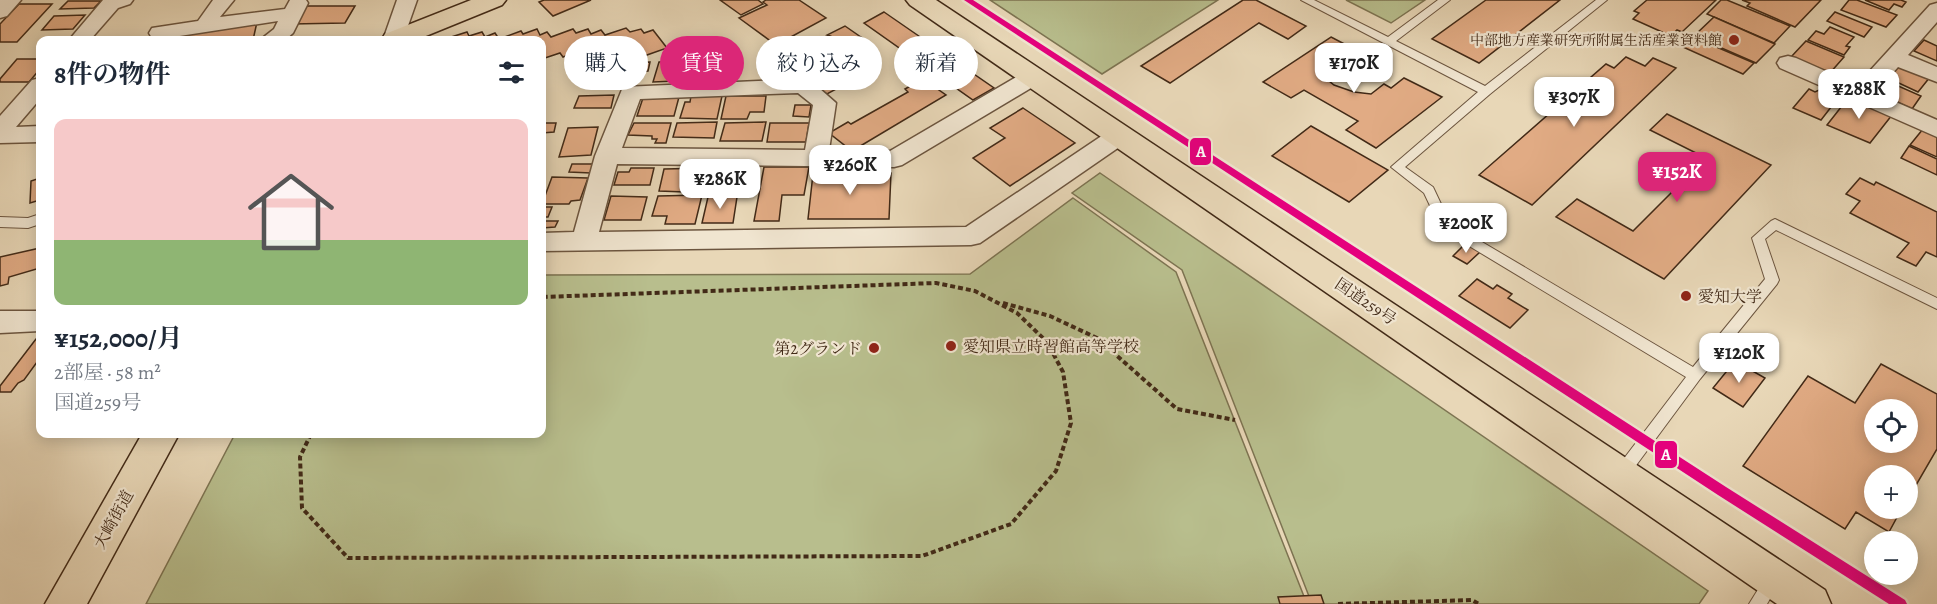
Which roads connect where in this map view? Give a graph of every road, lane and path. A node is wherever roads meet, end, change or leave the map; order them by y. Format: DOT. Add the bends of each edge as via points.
graph roads {
  1 [pos="11,0"];
  2 [pos="123,0"];
  3 [pos="224,0"];
  4 [pos="407,0"];
  5 [pos="493,0"];
  6 [pos="919,0"];
  7 [pos="1306,0"];
  8 [pos="1445,0"];
  9 [pos="1602,0"];
  10 [pos="295,7"];
  11 [pos="1937,9"];
  12 [pos="0,12"];
  13 [pos="208,25"];
  14 [pos="160,33"];
  15 [pos="83,36"];
  16 [pos="277,36"];
  17 [pos="395,36"];
  18 [pos="404,36"];
  19 [pos="1389,42"];
  20 [pos="1894,57"];
  21 [pos="1788,63"];
  22 [pos="1937,75"];
  23 [pos="1033,77"];
  24 [pos="36,90"];
  25 [pos="1486,91"];
  26 [pos="1861,95"];
  27 [pos="1937,129"];
  28 [pos="0,133"];
  29 [pos="36,134"];
  30 [pos="1120,135"];
  31 [pos="607,156"];
  32 [pos="816,157"];
  33 [pos="36,220"];
  34 [pos="0,222"];
  35 [pos="584,241"];
  36 [pos="546,242"];
  37 [pos="546,297"];
  38 [pos="994,301"];
  39 [pos="1937,304"];
  40 [pos="36,321"];
  41 [pos="0,322"];
  42 [pos="1695,375"];
  43 [pos="1234,420"];
  44 [pos="159,438"];
  45 [pos="309,438"];
  46 [pos="1621,474"];
  47 [pos="1766,591"];
  48 [pos="65,604"];
  49 [pos="1338,604"];
  50 [pos="1479,604"];
  51 [pos="1811,604"];
  1 -- 12 [label="street"];
  2 -- 15 [label="street" via="111,4"];
  3 -- 13 [label="street" via="209,17"];
  4 -- 17 [label="street"];
  5 -- 18 [label="main road"];
  6 -- 23 [label="main road, 国道259号"];
  7 -- 19 [label="lane"];
  8 -- 19 [label="lane"];
  9 -- 25 [label="lane"];
  10 -- 13 [label="street" via="272,15"];
  10 -- 16 [label="street"];
  11 -- 20 [label="street"];
  13 -- 14 [label="street"];
  19 -- 25 [label="lane"];
  20 -- 22 [label="street"];
  20 -- 26 [label="street"];
  21 -- 26 [label="street"];
  23 -- 30 [label="main road, 国道259号"];
  23 -- 32 [label="street" via="894,159"];
  24 -- 28 [label="street"];
  25 -- 42 [label="lane" via="1397,167 1429,190 1445,226"];
  26 -- 27 [label="street"];
  28 -- 29 [label="street"];
  30 -- 35 [label="street" via="971,236"];
  30 -- 46 [label="main road, 国道259号"];
  31 -- 32 [label="street"];
  31 -- 32 [label="street" via="631,93 802,86 825,103"];
  31 -- 35 [label="street"];
  33 -- 34 [label="lane"];
  35 -- 36 [label="street"];
  37 -- 38 [label="path" via="936,283 975,291"];
  38 -- 43 [label="path" via="1050,316 1097,338 1177,409"];
  38 -- 45 [label="path" via="1017,313 1047,342 1063,372 1071,423 1056,471 1011,524 922,556 348,558 302,508 300,457"];
  39 -- 42 [label="lane" via="1775,224 1758,238 1772,280"];
  40 -- 41 [label="street"];
  42 -- 46 [label="lane"];
  44 -- 48 [label="main road, 大崎街道"];
  46 -- 47 [label="main road, 国道259号"];
  47 -- 51 [label="main road, 国道259号"];
  49 -- 50 [label="path" via="1472,600"];
}
